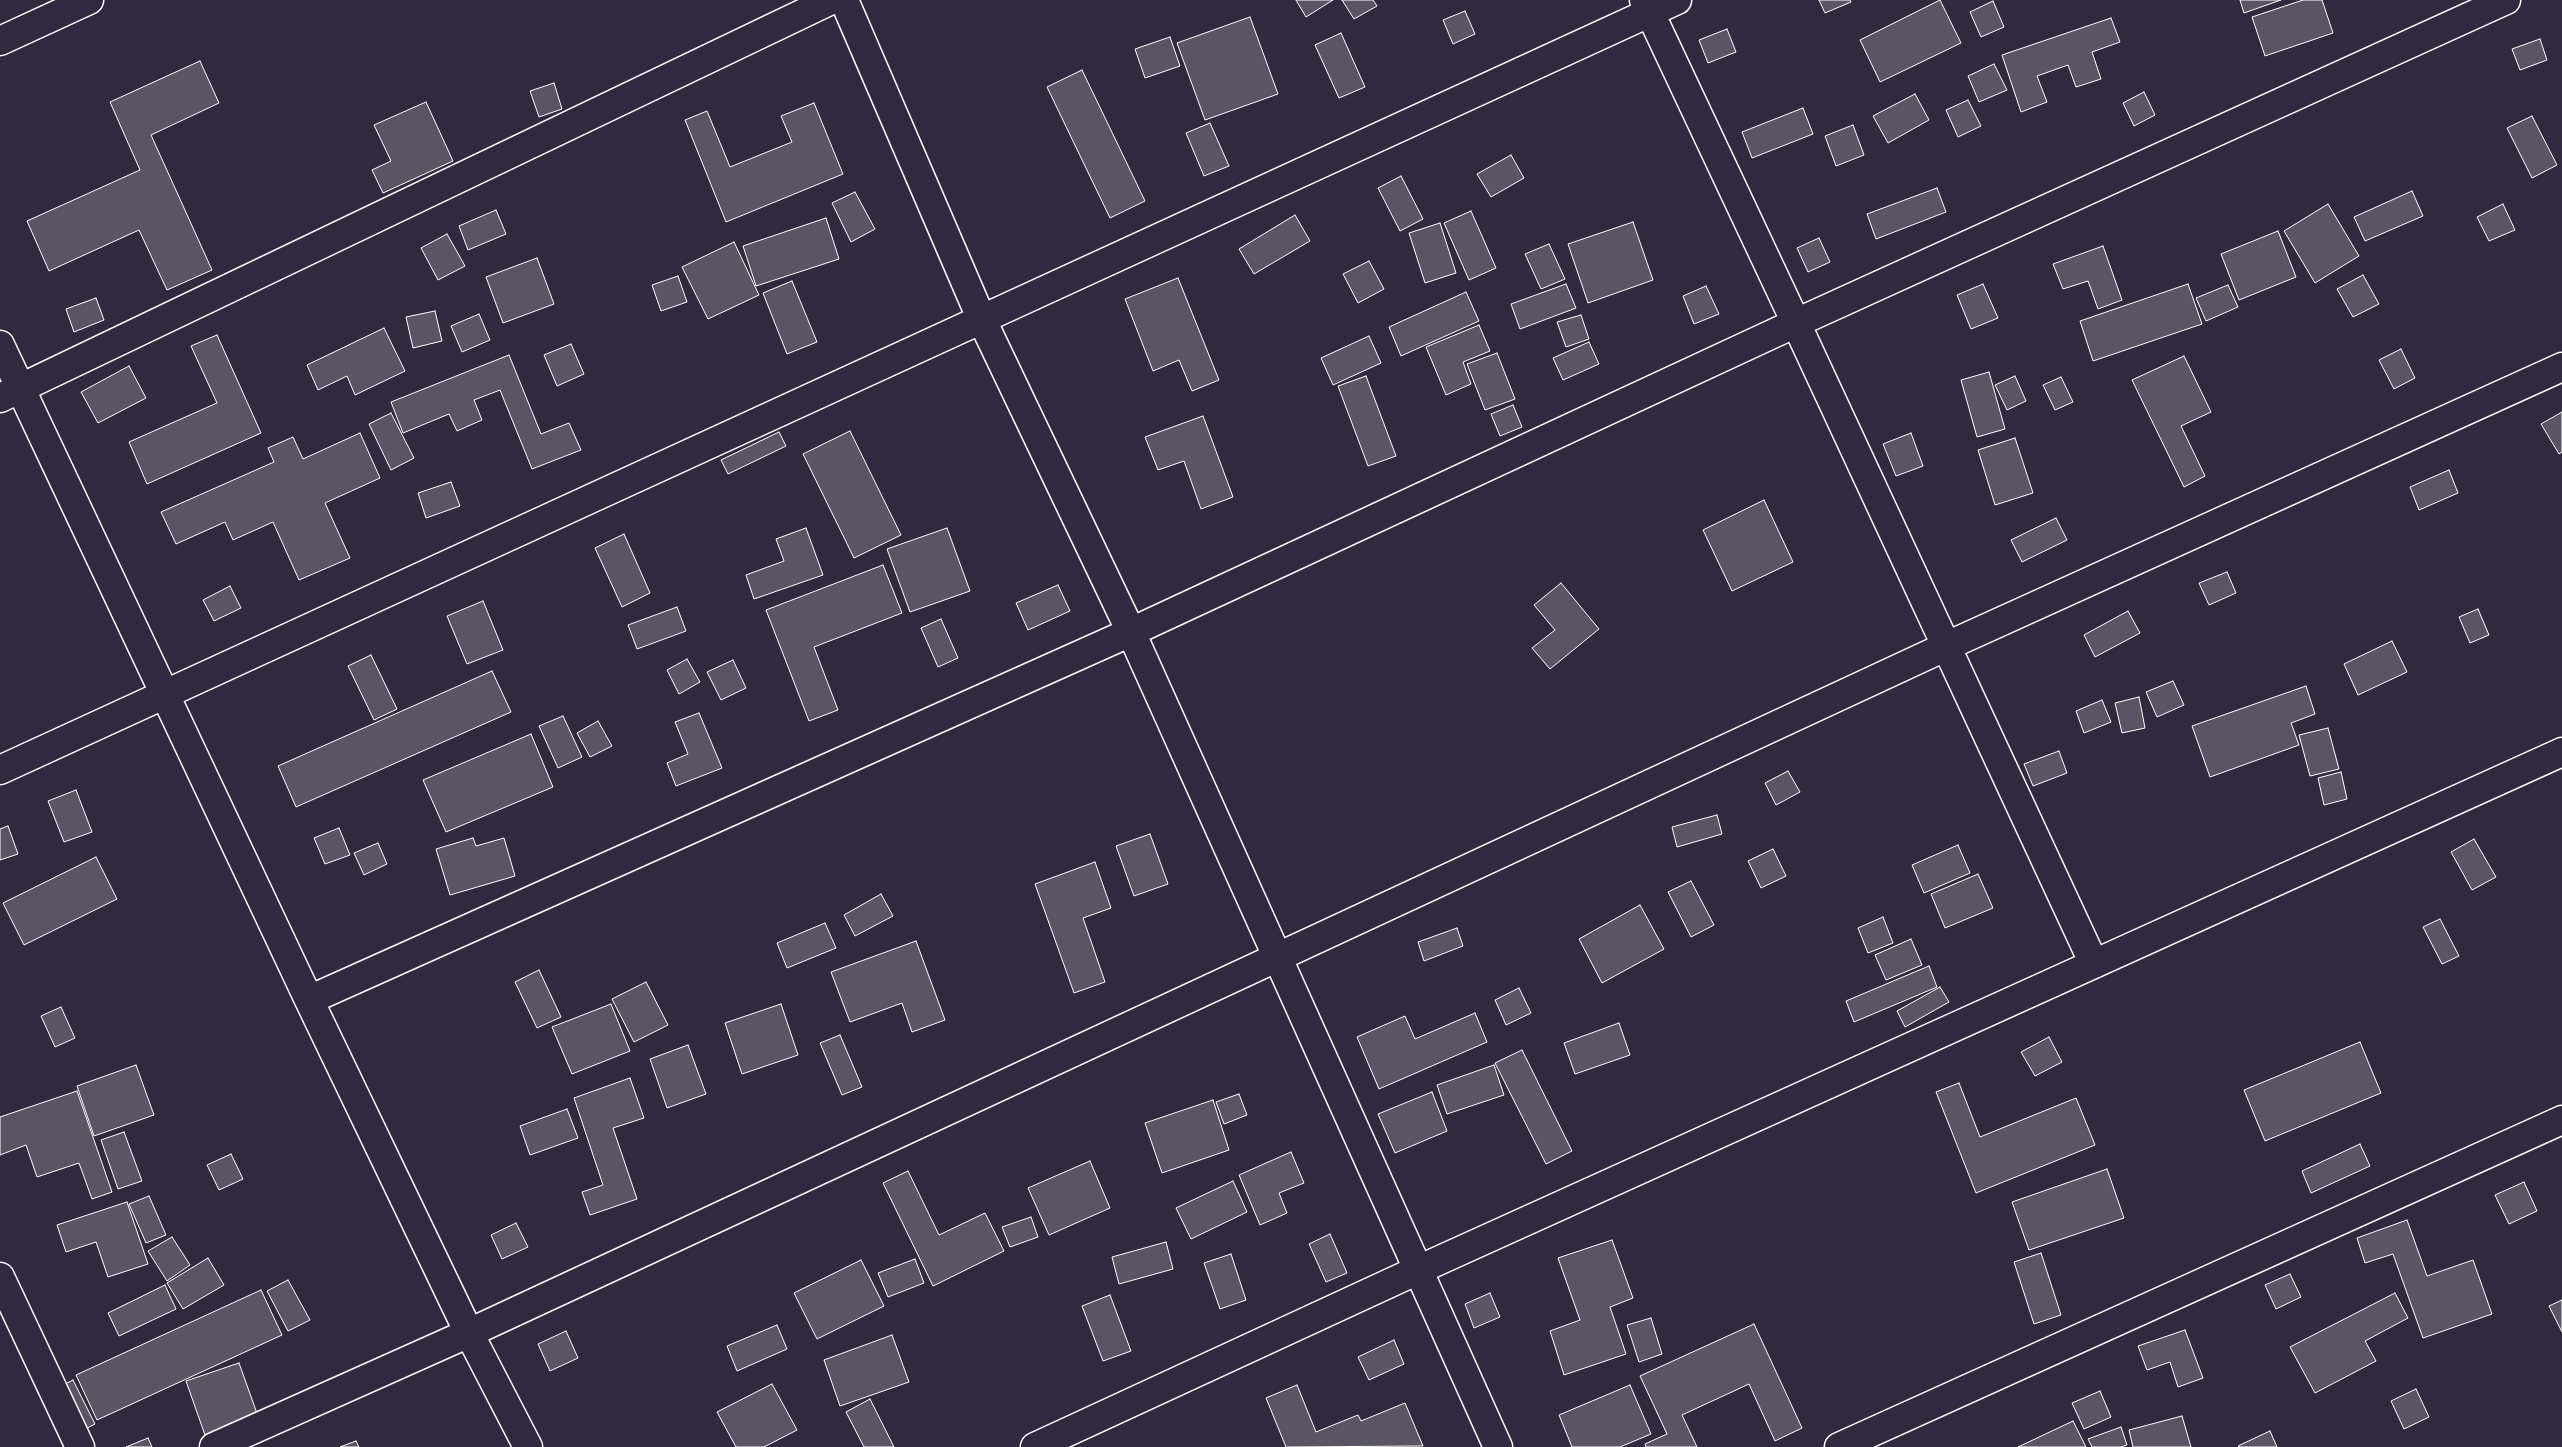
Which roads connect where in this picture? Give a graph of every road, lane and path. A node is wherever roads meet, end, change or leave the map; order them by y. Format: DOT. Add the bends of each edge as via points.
graph roads {
  1 [pos="89,0"];
  2 [pos="831,0"];
  3 [pos="844,0"];
  4 [pos="1677,0"];
  5 [pos="2506,0"];
  6 [pos="1647,6"];
  7 [pos="0,41"];
  8 [pos="981,318"];
  9 [pos="1796,323"];
  10 [pos="0,345"];
  11 [pos="2562,366"];
  12 [pos="10,393"];
  13 [pos="1131,632"];
  14 [pos="1947,646"];
  15 [pos="164,693"];
  16 [pos="2562,752"];
  17 [pos="0,770"];
  18 [pos="1277,957"];
  19 [pos="2094,964"];
  20 [pos="309,1000"];
  21 [pos="2562,1120"];
  22 [pos="1418,1270"];
  23 [pos="0,1277"];
  24 [pos="469,1333"];
  25 [pos="80,1447"];
  26 [pos="214,1447"];
  27 [pos="528,1447"];
  28 [pos="1035,1447"];
  29 [pos="1498,1447"];
  30 [pos="1840,1447"];
  1 -- 7 [label="street"];
  2 -- 12 [label="street"];
  3 -- 8 [label="street"];
  4 -- 6 [label="street"];
  5 -- 9 [label="street"];
  6 -- 8 [label="street"];
  6 -- 9 [label="street"];
  8 -- 13 [label="street"];
  8 -- 15 [label="street"];
  9 -- 13 [label="street"];
  9 -- 14 [label="street"];
  10 -- 12 [label="street"];
  11 -- 14 [label="street"];
  12 -- 15 [label="street"];
  13 -- 18 [label="street"];
  13 -- 20 [label="street"];
  14 -- 18 [label="street"];
  14 -- 19 [label="street"];
  15 -- 17 [label="street"];
  15 -- 20 [label="street"];
  16 -- 19 [label="street"];
  18 -- 22 [label="street"];
  18 -- 24 [label="street"];
  19 -- 22 [label="street"];
  20 -- 24 [label="street"];
  21 -- 30 [label="street"];
  22 -- 28 [label="street"];
  22 -- 29 [label="street"];
  23 -- 25 [label="street"];
  24 -- 26 [label="street"];
  24 -- 27 [label="street"];
}
